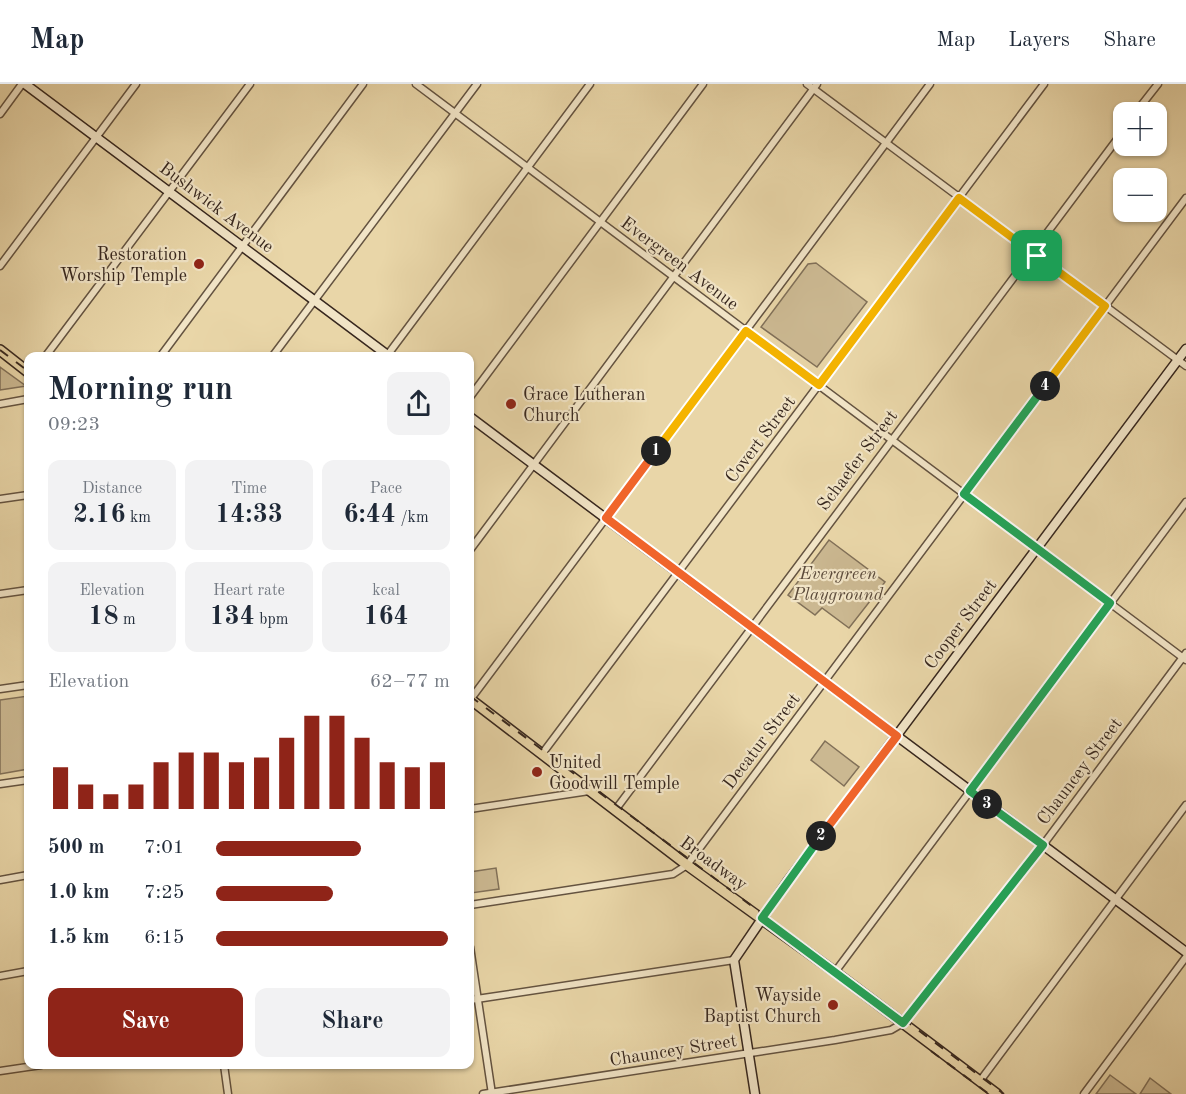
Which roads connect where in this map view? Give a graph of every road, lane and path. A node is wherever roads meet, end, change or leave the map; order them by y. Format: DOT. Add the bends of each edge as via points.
graph roads {
  1 [pos="24,84"];
  2 [pos="136,84"];
  3 [pos="250,84"];
  4 [pos="363,84"];
  5 [pos="416,84"];
  6 [pos="477,84"];
  7 [pos="590,84"];
  8 [pos="704,84"];
  9 [pos="807,84"];
  10 [pos="930,84"];
  11 [pos="1044,84"];
  12 [pos="1158,84"];
  13 [pos="815,86"];
  14 [pos="1144,102"];
  15 [pos="455,113"];
  16 [pos="0,114"];
  17 [pos="96,137"];
  18 [pos="886,143"];
  19 [pos="1113,145"];
  20 [pos="528,168"];
  21 [pos="169,192"];
  22 [pos="959,198"];
  23 [pos="1186,198"];
  24 [pos="600,222"];
  25 [pos="242,246"];
  26 [pos="1032,252"];
  27 [pos="0,266"];
  28 [pos="673,276"];
  29 [pos="314,301"];
  30 [pos="1105,306"];
  31 [pos="746,331"];
  32 [pos="0,350"];
  33 [pos="1186,350"];
  34 [pos="49,352"];
  35 [pos="163,352"];
  36 [pos="276,352"];
  37 [pos="383,352"];
  38 [pos="391,352"];
  39 [pos="1178,360"];
  40 [pos="1186,366"];
  41 [pos="24,369"];
  42 [pos="819,385"];
  43 [pos="474,392"];
  44 [pos="24,400"];
  45 [pos="0,404"];
  46 [pos="474,420"];
  47 [pos="892,440"];
  48 [pos="533,464"];
  49 [pos="964,494"];
  50 [pos="24,496"];
  51 [pos="0,499"];
  52 [pos="1186,501"];
  53 [pos="606,518"];
  54 [pos="474,545"];
  55 [pos="1037,548"];
  56 [pos="678,573"];
  57 [pos="24,591"];
  58 [pos="0,594"];
  59 [pos="1110,603"];
  60 [pos="751,627"];
  61 [pos="1185,657"];
  62 [pos="824,682"];
  63 [pos="24,686"];
  64 [pos="0,689"];
  65 [pos="474,695"];
  66 [pos="474,703"];
  67 [pos="897,736"];
  68 [pos="542,754"];
  69 [pos="24,781"];
  70 [pos="0,784"];
  71 [pos="590,790"];
  72 [pos="970,791"];
  73 [pos="1186,806"];
  74 [pos="474,808"];
  75 [pos="616,809"];
  76 [pos="1043,845"];
  77 [pos="687,865"];
  78 [pos="24,876"];
  79 [pos="0,880"];
  80 [pos="1116,900"];
  81 [pos="474,904"];
  82 [pos="762,918"];
  83 [pos="1186,952"];
  84 [pos="1186,957"];
  85 [pos="734,960"];
  86 [pos="836,972"];
  87 [pos="24,973"];
  88 [pos="0,976"];
  89 [pos="474,977"];
  90 [pos="474,999"];
  91 [pos="477,999"];
  92 [pos="903,1023"];
  93 [pos="749,1054"];
  94 [pos="24,1067"];
  95 [pos="225,1069"];
  96 [pos="0,1071"];
  97 [pos="980,1081"];
  98 [pos="492,1093"];
  99 [pos="228,1094"];
  100 [pos="483,1094"];
  101 [pos="755,1094"];
  102 [pos="998,1094"];
  103 [pos="1084,1094"];
  1 -- 16 [label="street"];
  1 -- 17 [label="main road, Bushwick Avenue"];
  2 -- 17 [label="street"];
  3 -- 21 [label="street"];
  4 -- 25 [label="street"];
  5 -- 15 [label="street, Evergreen Avenue"];
  6 -- 15 [label="street"];
  7 -- 20 [label="street"];
  8 -- 24 [label="street"];
  9 -- 13 [label="street"];
  10 -- 18 [label="street"];
  11 -- 22 [label="street, Covert Street"];
  12 -- 14 [label="street"];
  13 -- 18 [label="street"];
  13 -- 28 [label="street"];
  15 -- 20 [label="street, Evergreen Avenue"];
  15 -- 29 [label="street"];
  17 -- 21 [label="main road, Bushwick Avenue"];
  17 -- 27 [label="street"];
  18 -- 22 [label="street"];
  18 -- 31 [label="street"];
  19 -- 26 [label="street, Schaefer Street"];
  20 -- 24 [label="street, Evergreen Avenue"];
  20 -- 38 [label="street"];
  21 -- 25 [label="main road, Bushwick Avenue"];
  21 -- 34 [label="street"];
  22 -- 26 [label="street"];
  22 -- 42 [label="street, Covert Street"];
  23 -- 30 [label="street, Decatur Street"];
  24 -- 28 [label="street, Evergreen Avenue"];
  24 -- 43 [label="street"];
  25 -- 29 [label="main road, Bushwick Avenue"];
  25 -- 35 [label="street"];
  26 -- 30 [label="street"];
  26 -- 47 [label="street, Schaefer Street"];
  28 -- 31 [label="street, Evergreen Avenue"];
  28 -- 48 [label="street"];
  29 -- 36 [label="street"];
  29 -- 37 [label="main road, Bushwick Avenue"];
  30 -- 39 [label="street"];
  30 -- 49 [label="street, Decatur Street"];
  31 -- 42 [label="street, Evergreen Avenue"];
  31 -- 53 [label="street"];
  32 -- 41 [label="main road"];
  33 -- 39 [label="main road, Cooper Street"];
  39 -- 40 [label="street"];
  39 -- 55 [label="main road, Cooper Street"];
  42 -- 47 [label="street, Evergreen Avenue"];
  42 -- 56 [label="street, Covert Street"];
  44 -- 45 [label="street"];
  46 -- 48 [label="main road"];
  47 -- 49 [label="street, Evergreen Avenue"];
  47 -- 60 [label="street, Schaefer Street"];
  48 -- 53 [label="main road"];
  48 -- 54 [label="street"];
  49 -- 55 [label="street, Evergreen Avenue"];
  49 -- 62 [label="street, Decatur Street"];
  50 -- 51 [label="street"];
  52 -- 59 [label="street"];
  53 -- 56 [label="main road"];
  53 -- 65 [label="street"];
  55 -- 59 [label="street, Evergreen Avenue"];
  55 -- 67 [label="main road, Cooper Street"];
  56 -- 60 [label="main road"];
  56 -- 68 [label="street, Covert Street"];
  57 -- 58 [label="street"];
  59 -- 61 [label="street, Evergreen Avenue"];
  59 -- 72 [label="street"];
  60 -- 62 [label="main road"];
  60 -- 75 [label="street, Schaefer Street"];
  61 -- 76 [label="street, Chauncey Street"];
  62 -- 67 [label="main road"];
  62 -- 77 [label="street, Decatur Street"];
  63 -- 64 [label="street"];
  66 -- 68 [label="main road, Broadway"];
  67 -- 72 [label="main road"];
  67 -- 82 [label="main road, Cooper Street"];
  68 -- 71 [label="main road, Broadway"];
  69 -- 70 [label="street"];
  71 -- 74 [label="street"];
  71 -- 75 [label="main road, Broadway"];
  72 -- 76 [label="main road"];
  72 -- 86 [label="street"];
  73 -- 80 [label="street"];
  75 -- 77 [label="main road, Broadway"];
  76 -- 80 [label="main road"];
  76 -- 92 [label="street, Chauncey Street"];
  77 -- 81 [label="street" via="673,874"];
  77 -- 82 [label="main road, Broadway"];
  78 -- 79 [label="street"];
  80 -- 83 [label="main road"];
  80 -- 97 [label="street"];
  82 -- 85 [label="main road, Cooper Street"];
  82 -- 86 [label="main road, Broadway"];
  84 -- 103 [label="street"];
  85 -- 91 [label="street"];
  85 -- 93 [label="main road"];
  86 -- 92 [label="main road, Broadway"];
  87 -- 88 [label="street"];
  89 -- 91 [label="street"];
  90 -- 91 [label="street"];
  91 -- 98 [label="street"];
  92 -- 93 [label="street, Chauncey Street" via="891,1030"];
  92 -- 97 [label="main road, Broadway"];
  93 -- 98 [label="street, Chauncey Street"];
  93 -- 101 [label="main road"];
  94 -- 96 [label="street"];
  95 -- 99 [label="street"];
  97 -- 102 [label="main road, Broadway"];
  98 -- 100 [label="street, Chauncey Street"];
}
